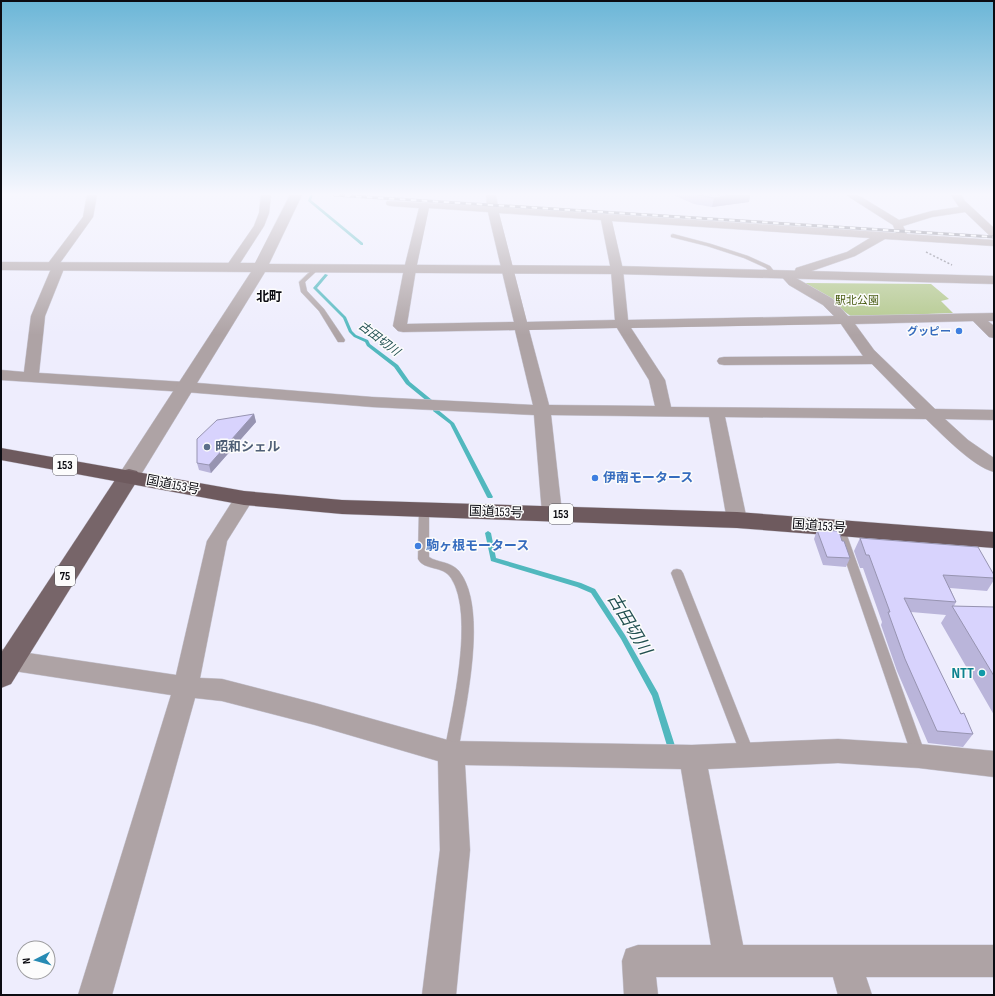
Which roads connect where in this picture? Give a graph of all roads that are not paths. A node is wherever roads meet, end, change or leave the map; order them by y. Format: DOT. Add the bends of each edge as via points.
graph roads {
  1 [pos="72,241"];
  2 [pos="249,241"];
  3 [pos="274,241"];
  4 [pos="416,241"];
  5 [pos="501,241"];
  6 [pos="611,241"];
  7 [pos="695,241"];
  8 [pos="880,241"];
  9 [pos="972,241"];
  10 [pos="994,243"];
  11 [pos="1,266"];
  12 [pos="55,266"];
  13 [pos="231,268"];
  14 [pos="260,268"];
  15 [pos="317,268"];
  16 [pos="410,269"];
  17 [pos="508,270"];
  18 [pos="616,270"];
  19 [pos="786,275"];
  20 [pos="988,280"];
  21 [pos="994,317"];
  22 [pos="976,318"];
  23 [pos="845,320"];
  24 [pos="622,325"];
  25 [pos="522,326"];
  26 [pos="994,334"];
  27 [pos="340,340"];
  28 [pos="876,360"];
  29 [pos="724,361"];
  30 [pos="1,375"];
  31 [pos="31,377"];
  32 [pos="185,387"];
  33 [pos="542,410"];
  34 [pos="664,411"];
  35 [pos="716,412"];
  36 [pos="930,414"];
  37 [pos="994,415"];
  38 [pos="1,454"];
  39 [pos="994,466"];
  40 [pos="129,476"];
  41 [pos="244,498"];
  42 [pos="424,510"];
  43 [pos="552,514"];
  44 [pos="737,520"];
  45 [pos="838,527"];
  46 [pos="994,540"];
  47 [pos="677,573"];
  48 [pos="4,665"];
  49 [pos="186,687"];
  50 [pos="451,753"];
  51 [pos="748,755"];
  52 [pos="919,756"];
  53 [pos="692,757"];
  54 [pos="994,764"];
  55 [pos="844,960"];
  56 [pos="994,961"];
  57 [pos="730,962"];
  58 [pos="94,995"];
  59 [pos="439,995"];
  60 [pos="641,995"];
  61 [pos="855,995"];
  1 -- 12 [label="street"];
  2 -- 13 [label="street"];
  3 -- 14 [label="street"];
  4 -- 16 [label="street"];
  5 -- 17 [label="street"];
  6 -- 18 [label="street"];
  7 -- 19 [label="lane" via="746,257"];
  8 -- 19 [label="street" via="832,261"];
  9 -- 10 [label="street"];
  11 -- 12 [label="street"];
  12 -- 13 [label="street"];
  12 -- 31 [label="street" via="38,316"];
  13 -- 14 [label="street"];
  14 -- 15 [label="street"];
  14 -- 32 [label="street"];
  15 -- 16 [label="street"];
  15 -- 27 [label="lane" via="302,282 304,292 322,310"];
  16 -- 17 [label="street"];
  16 -- 25 [label="street" via="400,326 403,328"];
  17 -- 18 [label="street"];
  17 -- 25 [label="street"];
  18 -- 19 [label="street"];
  18 -- 24 [label="street"];
  19 -- 20 [label="street"];
  19 -- 23 [label="street" via="793,282 828,302"];
  21 -- 22 [label="street"];
  22 -- 23 [label="street"];
  22 -- 26 [label="street"];
  23 -- 24 [label="street"];
  23 -- 28 [label="street"];
  24 -- 25 [label="street"];
  24 -- 34 [label="street" via="657,380"];
  25 -- 33 [label="street"];
  28 -- 29 [label="street"];
  28 -- 36 [label="street"];
  30 -- 31 [label="street"];
  31 -- 32 [label="street"];
  32 -- 33 [label="street" via="372,402"];
  32 -- 40 [label="street"];
  33 -- 34 [label="street"];
  33 -- 43 [label="street"];
  34 -- 35 [label="street"];
  35 -- 36 [label="street"];
  35 -- 44 [label="street"];
  36 -- 37 [label="street"];
  36 -- 39 [label="street" via="962,444"];
  38 -- 40 [label="highway, 国道153号 / 153"];
  40 -- 41 [label="highway, 国道153号 / 153"];
  40 -- 48 [label="main road, 75"];
  41 -- 42 [label="highway, 国道153号 / 153" via="342,507"];
  41 -- 49 [label="street" via="217,541"];
  42 -- 43 [label="highway, 国道153号 / 153"];
  42 -- 50 [label="lane" via="423,558 427,562 444,564 455,574 467,608 466,650"];
  43 -- 44 [label="highway, 国道153号 / 153"];
  44 -- 45 [label="highway, 国道153号 / 153"];
  45 -- 46 [label="highway, 国道153号 / 153"];
  45 -- 52 [label="lane"];
  47 -- 51 [label="lane"];
  48 -- 49 [label="street"];
  49 -- 50 [label="street" via="222,690"];
  49 -- 58 [label="street"];
  50 -- 53 [label="street"];
  50 -- 59 [label="street" via="455,850"];
  51 -- 52 [label="street" via="838,751"];
  51 -- 53 [label="street"];
  52 -- 54 [label="street"];
  53 -- 57 [label="street"];
  55 -- 56 [label="street"];
  55 -- 57 [label="street"];
  55 -- 61 [label="street"];
  57 -- 60 [label="street" via="638,961"];
}
